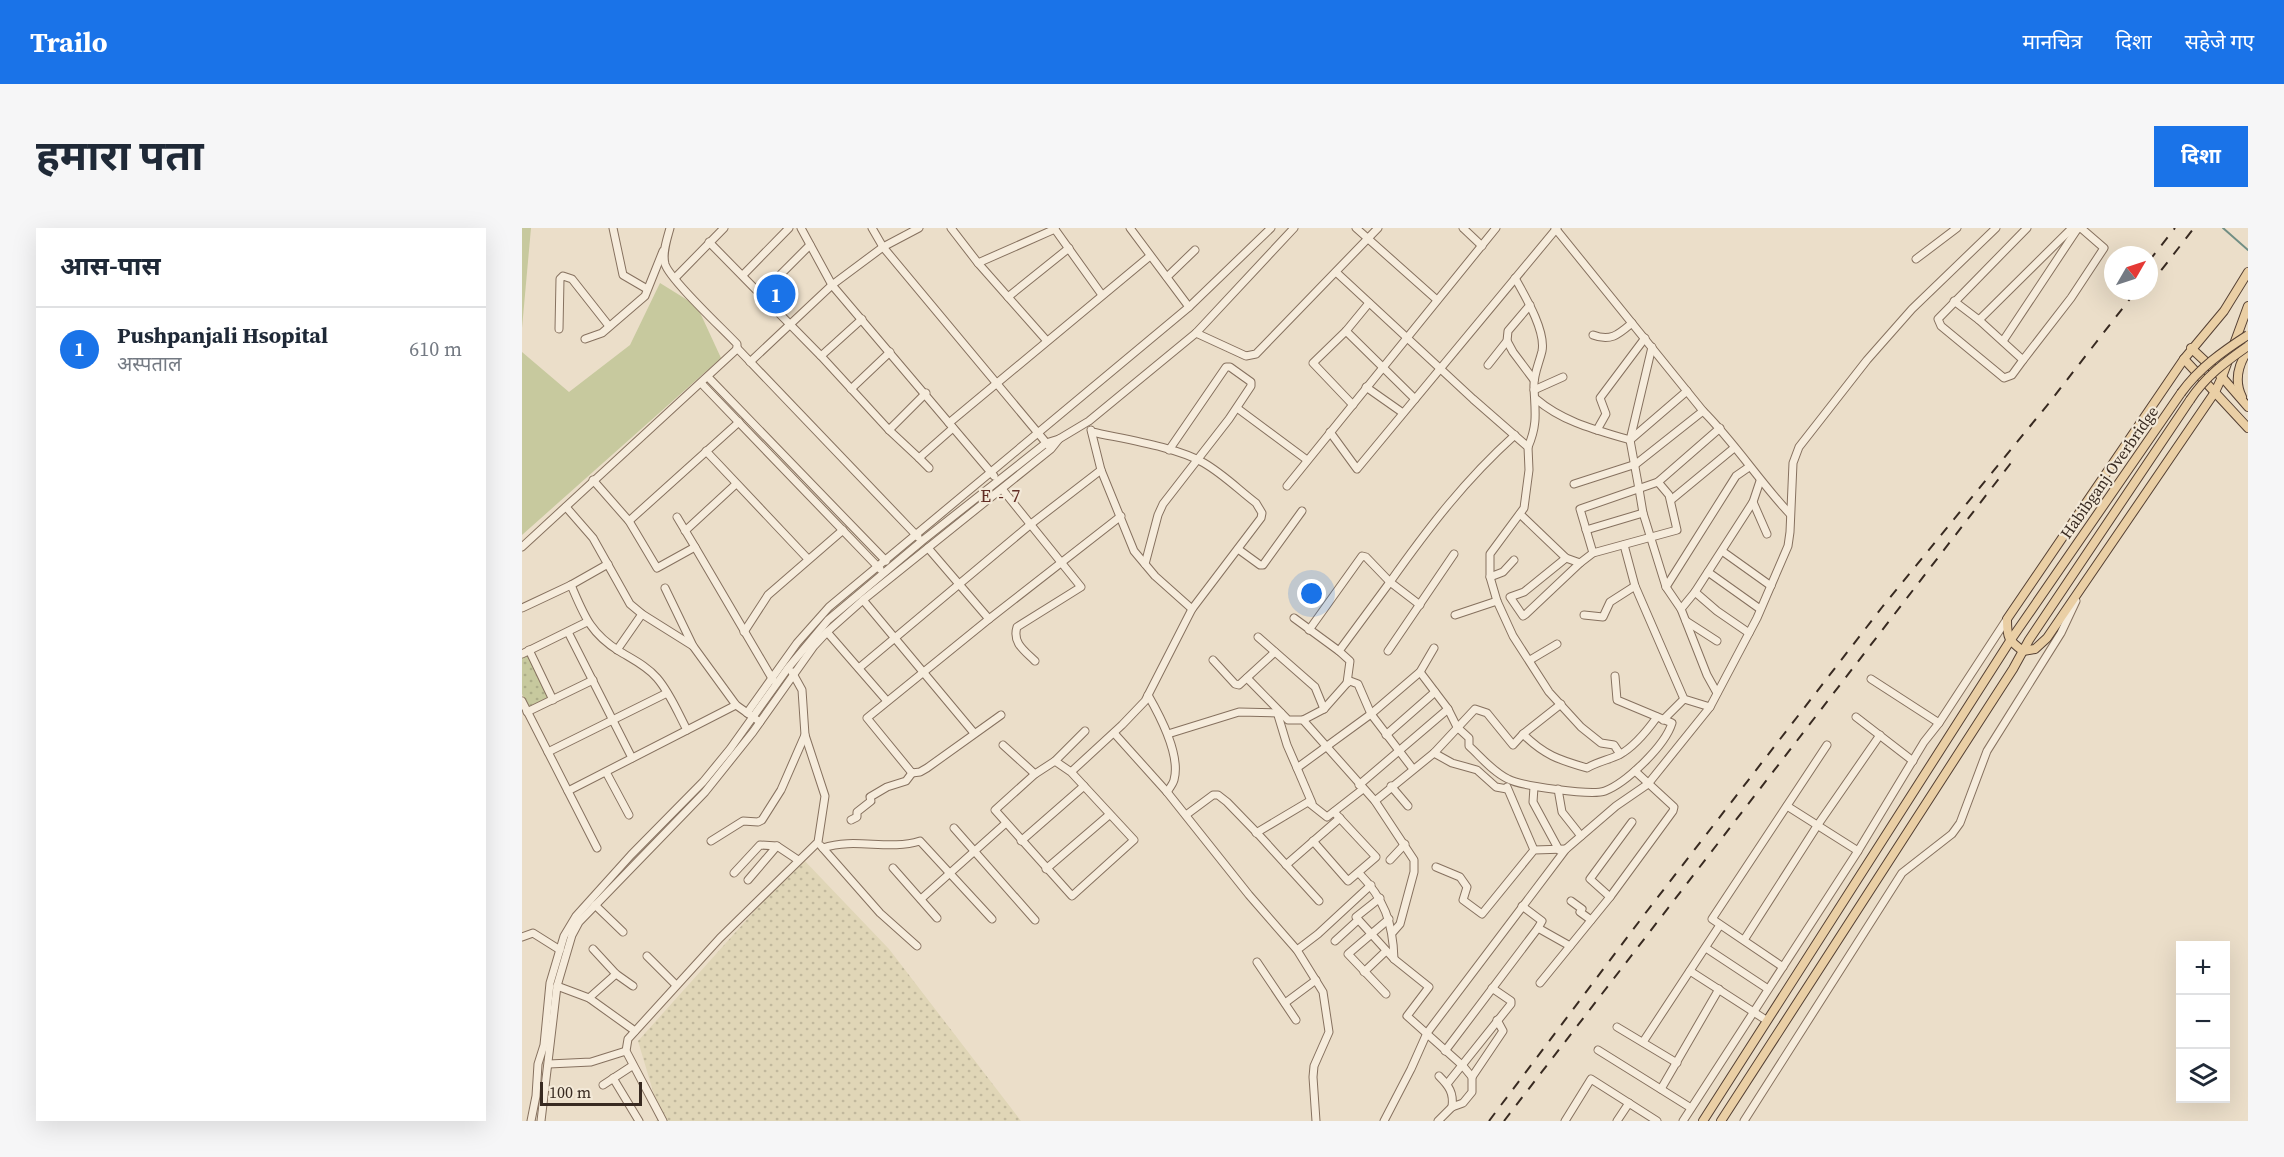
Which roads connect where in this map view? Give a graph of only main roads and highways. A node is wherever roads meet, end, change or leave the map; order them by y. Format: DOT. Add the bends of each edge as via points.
graph roads {
  1 [pos="2248,272"];
  2 [pos="2248,306"];
  3 [pos="2248,335"];
  4 [pos="2191,348"];
  5 [pos="2248,348"];
  6 [pos="2184,359"];
  7 [pos="2222,377"];
  8 [pos="2215,392"];
  9 [pos="2248,406"];
  10 [pos="2248,428"];
  11 [pos="2010,641"];
  12 [pos="2023,651"];
  13 [pos="1703,1121"];
  14 [pos="1721,1121"];
  1 -- 4 [label="main road" via="2224,312"];
  2 -- 7 [label="main road"];
  3 -- 11 [label="main road, Habibganj Overbridge, bridge" via="2191,378"];
  4 -- 6 [label="main road"];
  4 -- 7 [label="main road"];
  5 -- 9 [label="main road" via="2239,365 2238,378 2238,389"];
  5 -- 12 [label="main road, Habibganj Overbridge, bridge" via="2201,383"];
  6 -- 8 [label="main road"];
  6 -- 11 [label="main road" via="2007,619"];
  7 -- 8 [label="main road"];
  7 -- 9 [label="main road"];
  8 -- 10 [label="main road"];
  8 -- 12 [label="main road" via="2047,638 2035,649"];
  11 -- 12 [label="main road"];
  11 -- 13 [label="main road, Habibganj Overbridge"];
  12 -- 14 [label="main road, Habibganj Overbridge"];
}
